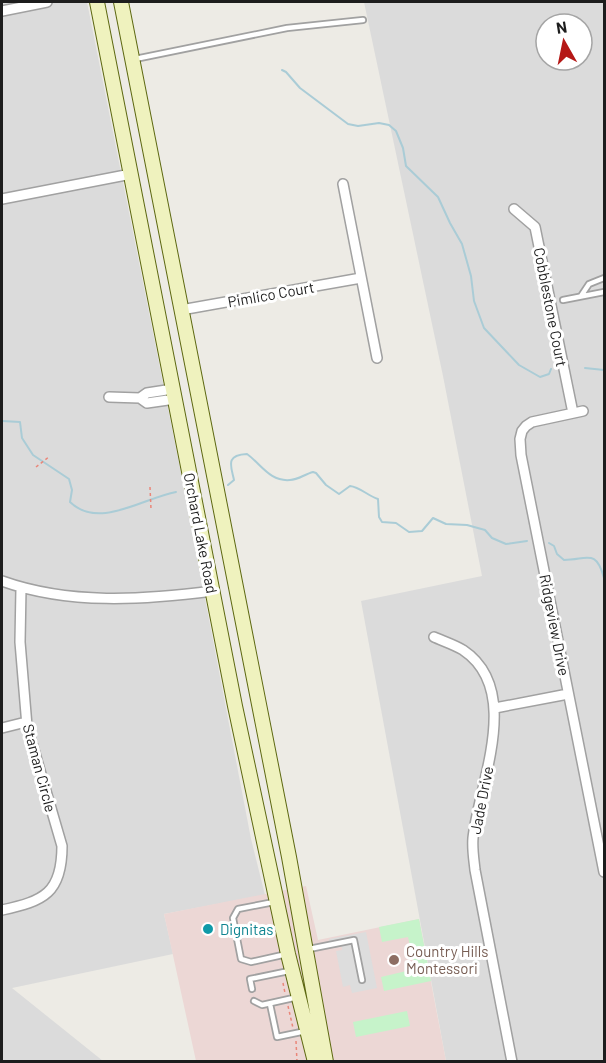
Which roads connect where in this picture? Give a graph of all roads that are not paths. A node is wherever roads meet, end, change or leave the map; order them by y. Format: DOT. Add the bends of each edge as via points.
graph roads {
  1 [pos="47,2"];
  2 [pos="97,2"];
  3 [pos="121,2"];
  4 [pos="2,10"];
  5 [pos="363,20"];
  6 [pos="106,46"];
  7 [pos="132,60"];
  8 [pos="149,146"];
  9 [pos="131,174"];
  10 [pos="343,184"];
  11 [pos="2,199"];
  12 [pos="514,210"];
  13 [pos="146,252"];
  14 [pos="172,262"];
  15 [pos="361,278"];
  16 [pos="604,278"];
  17 [pos="604,292"];
  18 [pos="581,296"];
  19 [pos="563,300"];
  20 [pos="181,310"];
  21 [pos="377,358"];
  22 [pos="174,394"];
  23 [pos="109,397"];
  24 [pos="578,412"];
  25 [pos="187,462"];
  26 [pos="226,538"];
  27 [pos="2,581"];
  28 [pos="21,588"];
  29 [pos="213,591"];
  30 [pos="434,637"];
  31 [pos="568,694"];
  32 [pos="235,706"];
  33 [pos="495,708"];
  34 [pos="260,712"];
  35 [pos="26,722"];
  36 [pos="2,728"];
  37 [pos="266,852"];
  38 [pos="289,857"];
  39 [pos="604,872"];
  40 [pos="276,901"];
  41 [pos="2,910"];
  42 [pos="307,953"];
  43 [pos="290,961"];
  44 [pos="362,980"];
  45 [pos="252,989"];
  46 [pos="298,997"];
  47 [pos="254,1001"];
  48 [pos="270,1004"];
  49 [pos="306,1031"];
  50 [pos="315,1062"];
  51 [pos="326,1062"];
  52 [pos="512,1062"];
  1 -- 4 [label="street"];
  2 -- 6 [label="main road, Orchard Lake Road"];
  3 -- 7 [label="main road, Orchard Lake Road"];
  5 -- 7 [label="lane" via="287,28"];
  6 -- 8 [label="main road" via="117,44 123,50 135,116"];
  6 -- 9 [label="main road, Orchard Lake Road"];
  7 -- 8 [label="main road, Orchard Lake Road"];
  8 -- 14 [label="main road, Orchard Lake Road"];
  9 -- 11 [label="street"];
  9 -- 13 [label="main road, Orchard Lake Road"];
  10 -- 15 [label="street"];
  12 -- 24 [label="street, Cobblestone Court" via="535,227"];
  13 -- 14 [label="main road" via="156,263"];
  13 -- 22 [label="main road, Orchard Lake Road"];
  14 -- 20 [label="main road, Orchard Lake Road"];
  15 -- 20 [label="street, Pimlico Court"];
  15 -- 21 [label="street"];
  16 -- 18 [label="lane" via="589,284"];
  17 -- 18 [label="lane"];
  18 -- 19 [label="lane"];
  20 -- 26 [label="main road, Orchard Lake Road"];
  22 -- 23 [label="street"];
  22 -- 25 [label="main road, Orchard Lake Road"];
  24 -- 31 [label="street, Ridgeview Drive" via="532,422 520,438"];
  25 -- 26 [label="main road" via="196,460 204,465 216,524"];
  25 -- 29 [label="main road, Orchard Lake Road"];
  26 -- 34 [label="main road, Orchard Lake Road"];
  27 -- 28 [label="street"];
  28 -- 29 [label="street" via="117,599"];
  28 -- 35 [label="street, Staman Circle" via="20,642"];
  29 -- 32 [label="main road, Orchard Lake Road"];
  30 -- 33 [label="street, Jade Drive" via="473,658 485,675"];
  31 -- 33 [label="street"];
  31 -- 39 [label="street, Ridgeview Drive"];
  32 -- 34 [label="main road" via="246,714"];
  32 -- 37 [label="main road, Orchard Lake Road"];
  33 -- 52 [label="street, Jade Drive" via="473,852"];
  34 -- 38 [label="main road, Orchard Lake Road"];
  35 -- 36 [label="street"];
  35 -- 41 [label="street, Staman Circle" via="62,846 62,864 59,878 46,894 36,901"];
  37 -- 38 [label="main road" via="273,859"];
  37 -- 40 [label="main road, Orchard Lake Road"];
  38 -- 42 [label="main road, Orchard Lake Road"];
  40 -- 43 [label="main road, Orchard Lake Road"];
  40 -- 43 [label="lane" via="238,909 233,918 241,959"];
  42 -- 43 [label="main road"];
  42 -- 44 [label="lane" via="354,940"];
  42 -- 51 [label="main road, Orchard Lake Road"];
  43 -- 45 [label="lane" via="250,979"];
  43 -- 46 [label="main road, Orchard Lake Road"];
  46 -- 48 [label="lane"];
  46 -- 49 [label="main road, Orchard Lake Road"];
  47 -- 48 [label="lane"];
  48 -- 49 [label="lane" via="277,1037"];
  49 -- 50 [label="main road, Orchard Lake Road"];
}
